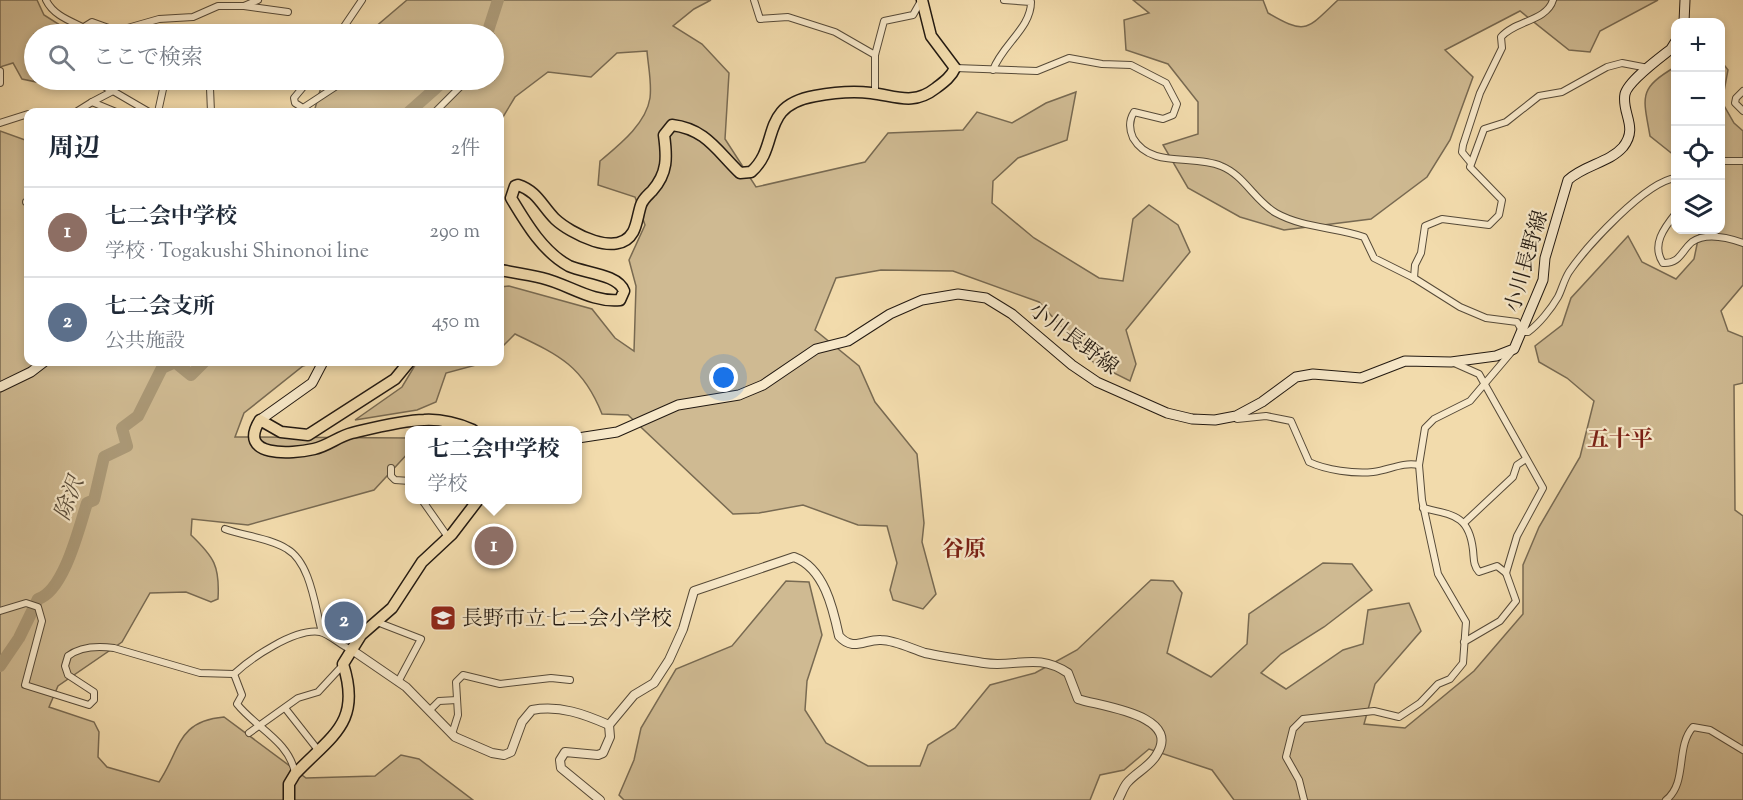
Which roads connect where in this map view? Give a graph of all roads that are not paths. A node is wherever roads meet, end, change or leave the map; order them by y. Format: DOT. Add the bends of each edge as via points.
graph roads {
  1 [pos="46,0"];
  2 [pos="258,0"];
  3 [pos="362,0"];
  4 [pos="754,0"];
  5 [pos="921,0"];
  6 [pos="1004,0"];
  7 [pos="1010,0"];
  8 [pos="1553,0"];
  9 [pos="1685,0"];
  10 [pos="214,4"];
  11 [pos="244,6"];
  12 [pos="288,12"];
  13 [pos="1684,18"];
  14 [pos="75,24"];
  15 [pos="143,24"];
  16 [pos="346,24"];
  17 [pos="1671,46"];
  18 [pos="875,55"];
  19 [pos="955,68"];
  20 [pos="1649,68"];
  21 [pos="993,70"];
  22 [pos="0,71"];
  23 [pos="0,83"];
  24 [pos="163,90"];
  25 [pos="210,90"];
  26 [pos="301,90"];
  27 [pos="331,90"];
  28 [pos="457,90"];
  29 [pos="113,91"];
  30 [pos="1743,91"];
  31 [pos="875,94"];
  32 [pos="92,102"];
  33 [pos="82,108"];
  34 [pos="106,108"];
  35 [pos="142,108"];
  36 [pos="159,108"];
  37 [pos="211,108"];
  38 [pos="439,108"];
  39 [pos="1743,111"];
  40 [pos="24,115"];
  41 [pos="0,123"];
  42 [pos="1725,160"];
  43 [pos="1743,160"];
  44 [pos="1471,163"];
  45 [pos="1672,180"];
  46 [pos="1671,219"];
  47 [pos="1743,243"];
  48 [pos="504,271"];
  49 [pos="1414,278"];
  50 [pos="1523,332"];
  51 [pos="1514,349"];
  52 [pos="1451,362"];
  53 [pos="39,366"];
  54 [pos="321,366"];
  55 [pos="406,366"];
  56 [pos="1485,382"];
  57 [pos="0,387"];
  58 [pos="1236,416"];
  59 [pos="260,420"];
  60 [pos="461,426"];
  61 [pos="582,437"];
  62 [pos="1526,459"];
  63 [pos="1419,465"];
  64 [pos="391,468"];
  65 [pos="405,481"];
  66 [pos="425,504"];
  67 [pos="475,504"];
  68 [pos="1423,508"];
  69 [pos="1465,522"];
  70 [pos="225,529"];
  71 [pos="448,537"];
  72 [pos="1506,573"];
  73 [pos="0,610"];
  74 [pos="377,622"];
  75 [pos="322,632"];
  76 [pos="1464,642"];
  77 [pos="352,651"];
  78 [pos="343,664"];
  79 [pos="234,674"];
  80 [pos="570,680"];
  81 [pos="398,682"];
  82 [pos="457,700"];
  83 [pos="285,708"];
  84 [pos="429,711"];
  85 [pos="257,725"];
  86 [pos="609,725"];
  87 [pos="249,733"];
  88 [pos="452,734"];
  89 [pos="318,750"];
  90 [pos="1743,750"];
  91 [pos="295,774"];
  92 [pos="289,800"];
  93 [pos="600,800"];
  94 [pos="1118,800"];
  95 [pos="1304,800"];
  96 [pos="1666,800"];
  1 -- 14 [label="street"];
  2 -- 11 [label="street"];
  3 -- 16 [label="street"];
  4 -- 18 [label="street" via="760,19 788,17 835,32"];
  5 -- 18 [label="street" via="913,15 884,21"];
  5 -- 19 [label="main road" via="931,36"];
  6 -- 7 [label="street"];
  7 -- 21 [label="street" via="1031,2 1031,14"];
  8 -- 44 [label="street" via="1544,12 1501,37 1502,48 1480,93 1463,145 1462,152"];
  9 -- 13 [label="main road"];
  10 -- 11 [label="street"];
  10 -- 15 [label="street" via="193,17"];
  11 -- 12 [label="street"];
  17 -- 20 [label="main road, 小川長野線"];
  18 -- 31 [label="street"];
  19 -- 21 [label="street"];
  19 -- 31 [label="main road" via="942,84 922,97 906,100"];
  20 -- 44 [label="street" via="1615,64 1562,92 1539,96 1506,122 1484,129"];
  20 -- 50 [label="main road, 小川長野線" via="1625,94 1630,134 1624,146 1568,180 1545,258 1543,280"];
  21 -- 49 [label="street" via="1037,71 1066,58 1076,58 1131,65 1149,72 1170,88 1177,104 1176,110 1163,119 1138,111 1131,116 1131,134 1145,151 1220,165 1233,172 1276,213 1298,223 1341,229 1364,237 1374,258"];
  22 -- 23 [label="street"];
  24 -- 36 [label="street"];
  25 -- 37 [label="street"];
  26 -- 27 [label="street" via="294,98 299,107"];
  28 -- 38 [label="street"];
  29 -- 32 [label="street"];
  29 -- 35 [label="street"];
  30 -- 39 [label="street" via="1735,103"];
  31 -- 48 [label="main road" via="814,96 784,109 774,121 762,159 751,172 740,173 703,134 672,125 664,135 663,175 642,200 633,231 621,242 602,244 576,232 554,218 528,188 515,186 511,198 546,248 569,266 618,284 624,291 620,300 611,301 542,278"];
  32 -- 33 [label="street"];
  32 -- 34 [label="street"];
  40 -- 41 [label="street"];
  42 -- 43 [label="street"];
  44 -- 49 [label="street" via="1473,172 1502,200 1499,215 1489,225 1442,219 1425,226"];
  45 -- 50 [label="street" via="1647,192 1583,251 1557,298 1536,326"];
  46 -- 47 [label="street" via="1658,242 1664,263 1683,256 1692,242 1699,240 1718,237"];
  49 -- 50 [label="street" via="1460,307 1486,318 1517,322"];
  50 -- 51 [label="main road, 小川長野線"];
  51 -- 52 [label="main road, 小川長野線" via="1496,356"];
  51 -- 56 [label="street"];
  52 -- 56 [label="street" via="1479,374"];
  52 -- 58 [label="main road, 小川長野線" via="1405,361 1361,378 1296,376"];
  53 -- 57 [label="main road"];
  54 -- 59 [label="main road" via="312,383"];
  55 -- 59 [label="main road" via="396,379 308,435 280,432"];
  56 -- 62 [label="street"];
  56 -- 63 [label="street" via="1470,401 1434,419 1425,428"];
  58 -- 61 [label="main road, 小川長野線" via="1192,419 1123,396 1072,365 1012,314 986,298 958,294 922,300 890,314 848,341 816,349 763,385 739,395 678,405 617,432"];
  58 -- 63 [label="street" via="1291,421 1309,462 1330,469 1374,472 1406,463"];
  59 -- 60 [label="main road" via="254,443 261,449 276,451 316,449 350,433 423,419"];
  62 -- 69 [label="street" via="1517,465 1513,477"];
  62 -- 72 [label="street" via="1543,488 1517,536"];
  63 -- 68 [label="street"];
  64 -- 65 [label="street" via="395,480"];
  66 -- 71 [label="street"];
  67 -- 71 [label="main road"];
  68 -- 69 [label="street" via="1454,515"];
  68 -- 76 [label="street" via="1438,574 1466,622"];
  69 -- 72 [label="street" via="1474,566 1479,572 1497,566"];
  70 -- 75 [label="street" via="287,549 297,559 313,592"];
  71 -- 74 [label="main road" via="422,562 392,608"];
  72 -- 76 [label="street" via="1515,601 1500,621"];
  73 -- 79 [label="street" via="26,603 38,607 41,613 25,685 84,704 92,704 94,692 68,675 65,666 68,656 99,646 200,674"];
  74 -- 77 [label="main road"];
  74 -- 81 [label="street" via="421,639"];
  75 -- 77 [label="street"];
  75 -- 79 [label="street" via="294,636 250,658"];
  76 -- 95 [label="street" via="1463,663 1450,679 1438,684 1399,717 1374,711 1303,719 1293,729 1286,756"];
  77 -- 78 [label="main road"];
  77 -- 81 [label="street"];
  78 -- 83 [label="street" via="318,692 298,698"];
  78 -- 89 [label="main road" via="350,704 346,719"];
  79 -- 85 [label="street" via="242,694 237,704"];
  80 -- 82 [label="street" via="551,678 500,684 463,675 456,682"];
  81 -- 84 [label="street"];
  82 -- 84 [label="street" via="439,701"];
  82 -- 88 [label="street" via="457,721"];
  83 -- 85 [label="street"];
  83 -- 89 [label="street"];
  84 -- 88 [label="street"];
  85 -- 87 [label="street"];
  85 -- 91 [label="street" via="282,745"];
  86 -- 88 [label="street" via="576,712 532,710 522,722 511,752 504,755 468,744"];
  86 -- 93 [label="street" via="610,737 603,753 565,752 560,760 561,768"];
  86 -- 94 [label="street" via="634,695 654,683 669,660 694,591 794,557 806,561 824,585 843,641 858,646 881,640 985,663 1050,663 1068,673 1078,699 1129,711 1146,720 1160,736 1157,755 1127,783"];
  89 -- 91 [label="main road"];
  90 -- 96 [label="street" via="1710,730 1693,727 1686,739 1679,777"];
  91 -- 92 [label="main road" via="289,784"];
}
